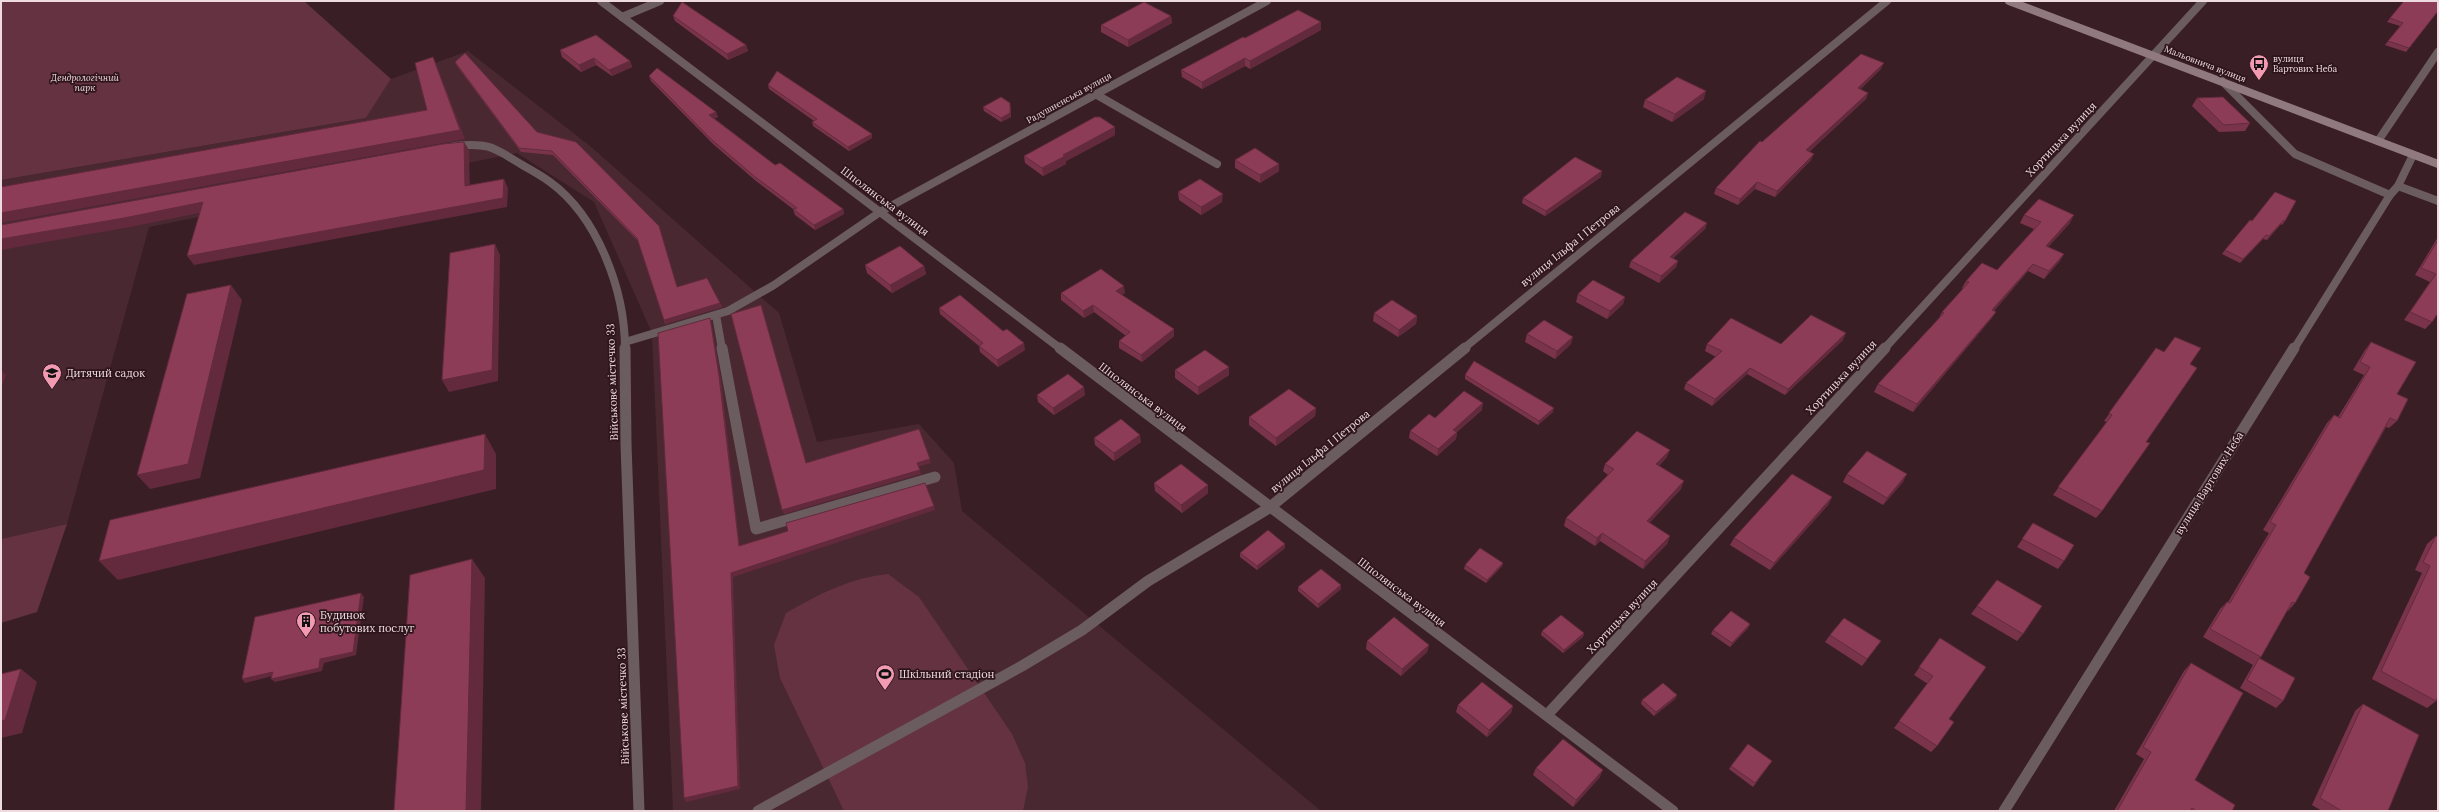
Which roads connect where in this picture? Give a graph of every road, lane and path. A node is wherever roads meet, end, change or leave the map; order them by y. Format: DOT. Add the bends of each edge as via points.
graph roads {
  1 [pos="600,1"];
  2 [pos="660,1"];
  3 [pos="1267,1"];
  4 [pos="1887,1"];
  5 [pos="2009,1"];
  6 [pos="2203,1"];
  7 [pos="622,17"];
  8 [pos="2438,52"];
  9 [pos="2153,56"];
  10 [pos="2222,82"];
  11 [pos="1097,95"];
  12 [pos="2378,141"];
  13 [pos="447,147"];
  14 [pos="2413,155"];
  15 [pos="1217,164"];
  16 [pos="2438,164"];
  17 [pos="2398,186"];
  18 [pos="2390,194"];
  19 [pos="2438,201"];
  20 [pos="880,212"];
  21 [pos="716,314"];
  22 [pos="625,342"];
  23 [pos="935,477"];
  24 [pos="1269,508"];
  25 [pos="1547,715"];
  26 [pos="638,811"];
  27 [pos="758,811"];
  28 [pos="1673,811"];
  29 [pos="2004,811"];
  1 -- 7 [label="street, Шполянська вулиця"];
  2 -- 7 [label="street"];
  3 -- 11 [label="street, Радушненська вулиця"];
  4 -- 24 [label="street, вулиця Ільфа І Петрова"];
  5 -- 9 [label="street, Мальовнича вулиця"];
  6 -- 9 [label="street, Хортицька вулиця"];
  7 -- 20 [label="street, Шполянська вулиця"];
  8 -- 12 [label="street"];
  9 -- 10 [label="street, Мальовнича вулиця"];
  9 -- 25 [label="street, Хортицька вулиця"];
  10 -- 12 [label="street, Мальовнича вулиця"];
  10 -- 18 [label="street" via="2295,154"];
  11 -- 15 [label="street"];
  11 -- 20 [label="street, Радушненська вулиця"];
  12 -- 14 [label="street, Мальовнича вулиця"];
  13 -- 22 [label="street, Військове містечко 33" via="474,144 491,146 551,182 574,205 604,249 621,310"];
  14 -- 16 [label="street, Мальовнича вулиця"];
  14 -- 17 [label="street, вулиця Вартових Неба"];
  17 -- 18 [label="street, вулиця Вартових Неба"];
  17 -- 19 [label="street"];
  18 -- 29 [label="street, вулиця Вартових Неба"];
  20 -- 21 [label="street, Радушненська вулиця" via="774,285 728,311"];
  20 -- 24 [label="street, Шполянська вулиця"];
  21 -- 22 [label="street, Радушненська вулиця"];
  21 -- 23 [label="street" via="756,529"];
  22 -- 26 [label="street, Військове містечко 33"];
  24 -- 25 [label="street, Шполянська вулиця"];
  24 -- 27 [label="street, вулиця Ільфа І Петрова" via="1148,581 1082,630 1022,666"];
  25 -- 28 [label="street, Шполянська вулиця"];
}
